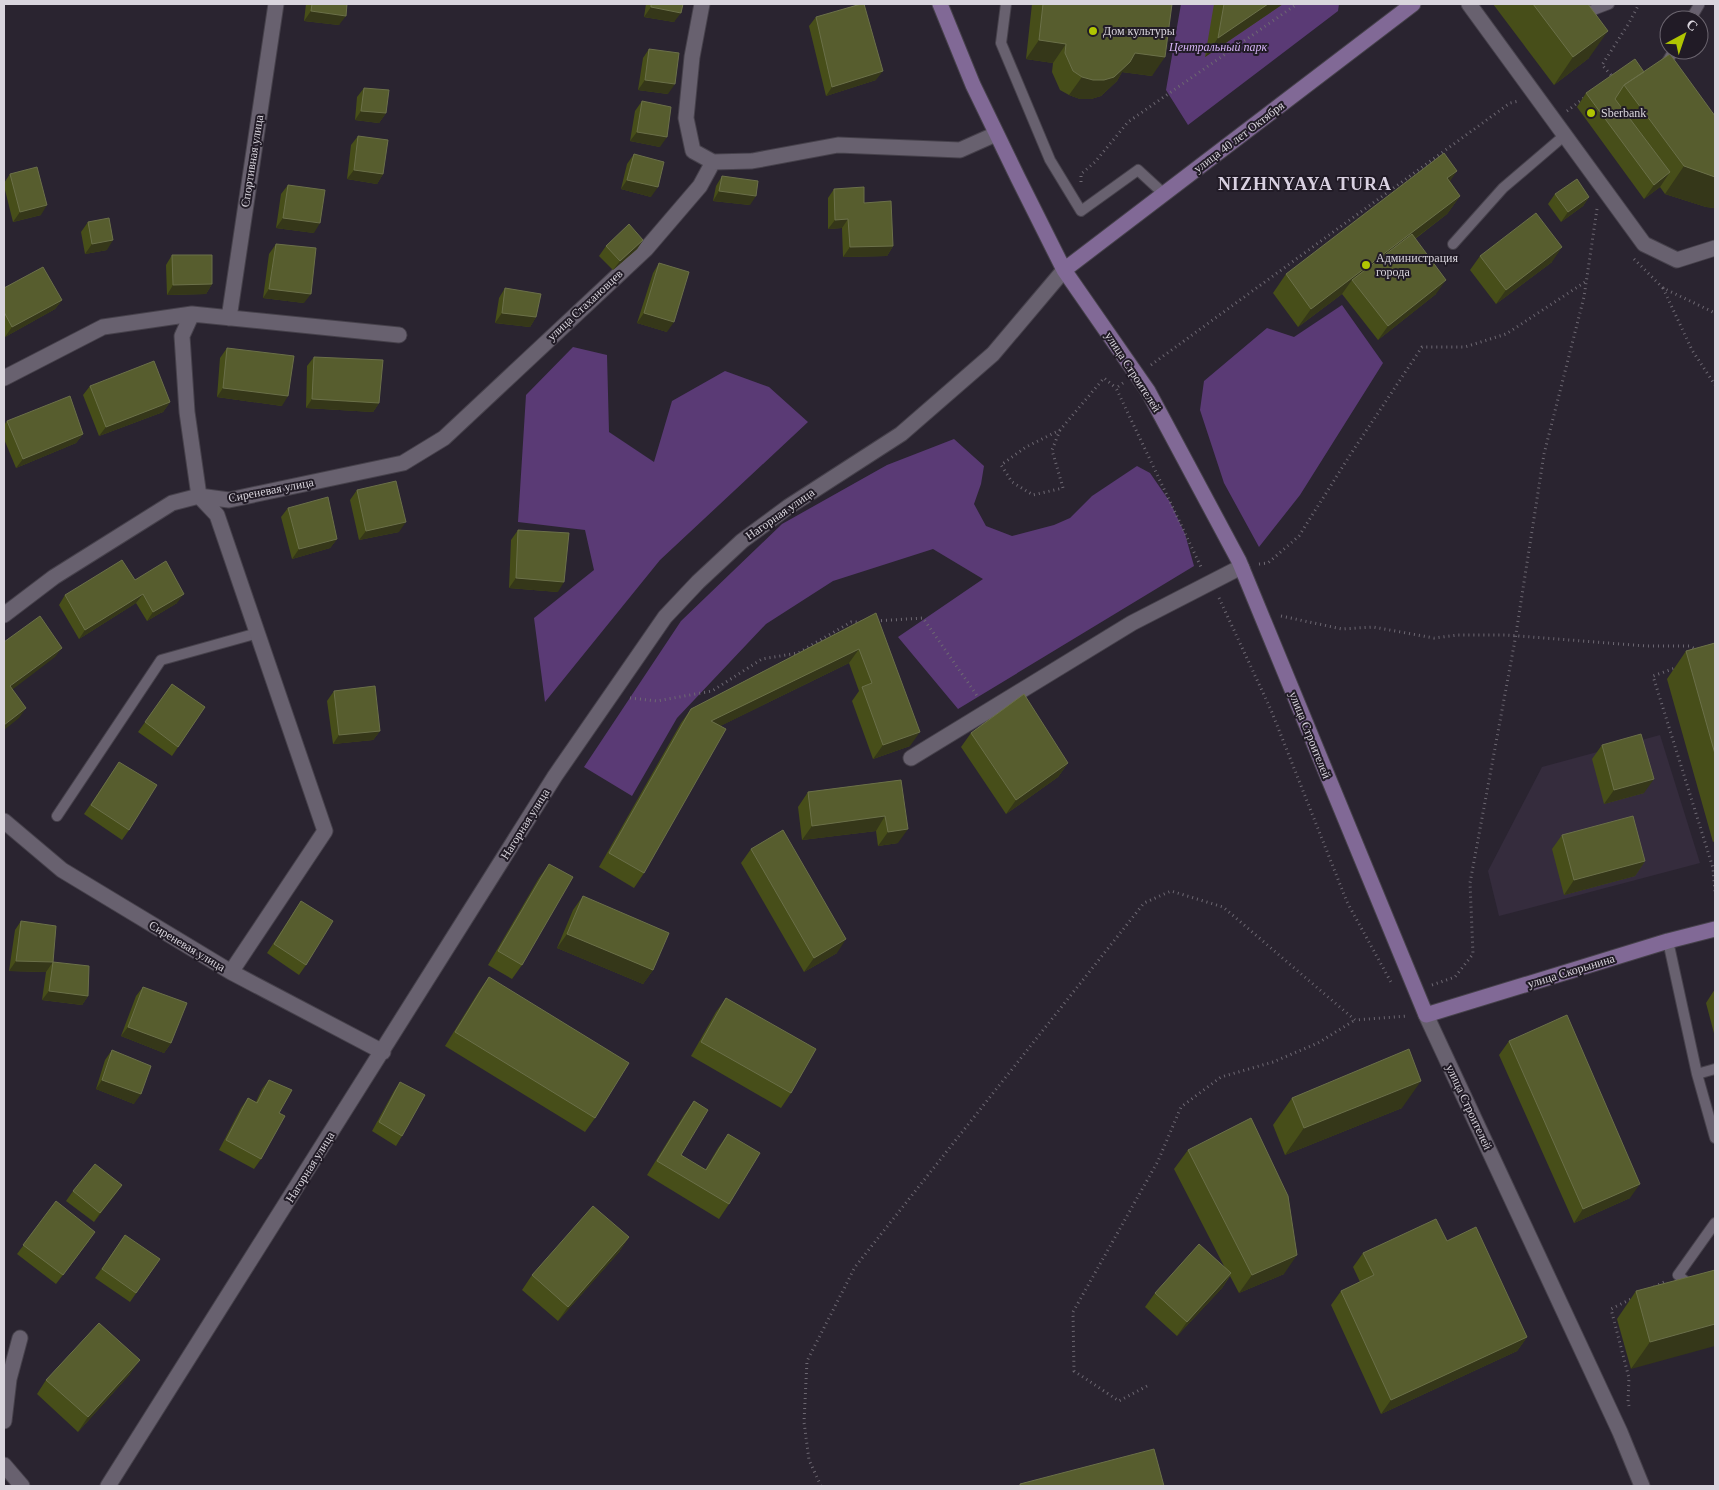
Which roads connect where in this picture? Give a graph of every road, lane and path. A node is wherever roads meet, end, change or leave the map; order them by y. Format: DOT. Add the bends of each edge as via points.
graph roads {
  1 [pos="276,4"];
  2 [pos="702,4"];
  3 [pos="940,4"];
  4 [pos="1006,4"];
  5 [pos="1297,4"];
  6 [pos="1413,4"];
  7 [pos="1469,4"];
  8 [pos="1609,4"];
  9 [pos="1639,4"];
  10 [pos="1575,17"];
  11 [pos="1668,60"];
  12 [pos="1618,73"];
  13 [pos="1671,74"];
  14 [pos="1611,76"];
  15 [pos="1604,82"];
  16 [pos="1589,94"];
  17 [pos="1521,101"];
  18 [pos="1555,120"];
  19 [pos="996,134"];
  20 [pos="1565,135"];
  21 [pos="712,162"];
  22 [pos="1164,194"];
  23 [pos="1079,208"];
  24 [pos="1597,208"];
  25 [pos="1453,244"];
  26 [pos="1715,248"];
  27 [pos="1064,270"];
  28 [pos="1586,282"];
  29 [pos="1715,313"];
  30 [pos="192,314"];
  31 [pos="229,318"];
  32 [pos="399,335"];
  33 [pos="1136,375"];
  34 [pos="4,378"];
  35 [pos="1715,385"];
  36 [pos="1116,388"];
  37 [pos="1060,430"];
  38 [pos="444,438"];
  39 [pos="200,496"];
  40 [pos="1242,568"];
  41 [pos="1209,583"];
  42 [pos="4,615"];
  43 [pos="1262,616"];
  44 [pos="258,633"];
  45 [pos="1516,636"];
  46 [pos="1704,652"];
  47 [pos="1687,664"];
  48 [pos="610,696"];
  49 [pos="987,710"];
  50 [pos="911,758"];
  51 [pos="57,816"];
  52 [pos="4,821"];
  53 [pos="1715,892"];
  54 [pos="1715,929"];
  55 [pos="1668,941"];
  56 [pos="232,972"];
  57 [pos="1417,991"];
  58 [pos="1426,1015"];
  59 [pos="1355,1020"];
  60 [pos="383,1052"];
  61 [pos="1715,1069"];
  62 [pos="1697,1074"];
  63 [pos="1715,1138"];
  64 [pos="1715,1223"];
  65 [pos="1678,1275"];
  66 [pos="1715,1279"];
  67 [pos="1653,1288"];
  68 [pos="1636,1296"];
  69 [pos="20,1338"];
  70 [pos="1147,1386"];
  71 [pos="1631,1410"];
  72 [pos="4,1420"];
  73 [pos="4,1465"];
  74 [pos="22,1486"];
  75 [pos="108,1486"];
  76 [pos="821,1486"];
  77 [pos="1642,1486"];
  1 -- 31 [label="street, Спортивная улица"];
  2 -- 21 [label="street" via="692,57 686,118 693,151"];
  3 -- 19 [label="street, улица Строителей"];
  4 -- 23 [label="lane" via="1002,43 1050,160"];
  5 -- 23 [label="path" via="1128,122 1082,174"];
  6 -- 22 [label="street, улица 40 лет Октября"];
  7 -- 18 [label="street"];
  8 -- 10 [label="lane"];
  9 -- 14 [label="path" via="1602,65"];
  11 -- 13 [label="lane" via="1664,67"];
  12 -- 14 [label="path"];
  14 -- 15 [label="path"];
  16 -- 18 [label="path"];
  17 -- 33 [label="path" via="1510,103"];
  18 -- 20 [label="street"];
  19 -- 21 [label="street" via="960,150 838,145 752,161"];
  19 -- 27 [label="street, улица Строителей"];
  20 -- 25 [label="lane" via="1503,188"];
  20 -- 26 [label="street" via="1644,244 1678,260"];
  21 -- 38 [label="street, улица Стахановцев" via="700,186 646,249"];
  22 -- 23 [label="lane" via="1138,170 1081,210"];
  22 -- 27 [label="street, улица 40 лет Октября"];
  24 -- 28 [label="path"];
  27 -- 33 [label="street, улица Строителей"];
  27 -- 48 [label="street, Нагорная улица" via="993,354 901,434 788,507 742,541 698,582 665,617"];
  28 -- 40 [label="path" via="1506,334 1465,347 1422,347 1299,536 1268,562"];
  28 -- 45 [label="path" via="1544,454"];
  29 -- 35 [label="path" via="1663,288 1692,350"];
  30 -- 31 [label="street"];
  30 -- 34 [label="street" via="103,328"];
  30 -- 39 [label="street" via="182,336 187,412"];
  31 -- 32 [label="street"];
  33 -- 36 [label="path"];
  33 -- 40 [label="street, улица Строителей" via="1148,391"];
  36 -- 37 [label="path" via="1104,378"];
  36 -- 41 [label="path"];
  37 -- 37 [label="path" via="1026,447 1001,465 1012,482 1033,495 1063,488 1052,450"];
  38 -- 39 [label="street, Сиреневая улица" via="403,463 229,500"];
  39 -- 42 [label="street, Сиреневая улица" via="172,503 54,577"];
  39 -- 44 [label="street" via="217,515"];
  40 -- 41 [label="street"];
  40 -- 43 [label="street, улица Строителей"];
  41 -- 49 [label="street" via="1132,623"];
  41 -- 57 [label="path" via="1219,597 1271,710 1347,902 1400,999"];
  43 -- 45 [label="path" via="1292,617 1342,629 1373,627 1434,638 1458,634"];
  43 -- 57 [label="street, улица Строителей"];
  44 -- 51 [label="lane" via="161,660"];
  44 -- 56 [label="street" via="325,831"];
  45 -- 46 [label="path" via="1688,646"];
  45 -- 57 [label="path" via="1470,883 1473,954 1455,977"];
  47 -- 53 [label="path" via="1653,676 1713,868"];
  48 -- 49 [label="path" via="657,701 712,691 762,660 798,654 851,622 923,618"];
  48 -- 60 [label="street, Нагорная улица" via="555,776"];
  49 -- 50 [label="street"];
  52 -- 56 [label="street, Сиреневая улица" via="62,870"];
  54 -- 55 [label="street, улица Скорынина"];
  55 -- 58 [label="street, улица Скорынина"];
  55 -- 62 [label="lane"];
  56 -- 60 [label="street, Сиреневая улица"];
  57 -- 58 [label="street, улица Строителей"];
  58 -- 59 [label="path"];
  58 -- 77 [label="street, улица Строителей" via="1620,1432"];
  59 -- 70 [label="path" via="1318,1043 1273,1062 1221,1077 1181,1107 1158,1160 1074,1312 1074,1371 1119,1401"];
  59 -- 76 [label="path" via="1223,907 1171,891 1144,903 855,1267 807,1361 804,1422 809,1460"];
  60 -- 75 [label="street, Нагорная улица"];
  61 -- 62 [label="lane"];
  62 -- 63 [label="lane"];
  64 -- 65 [label="lane"];
  65 -- 66 [label="lane" via="1691,1286"];
  65 -- 67 [label="path"];
  68 -- 71 [label="path" via="1611,1309 1629,1378"];
  69 -- 72 [label="street" via="9,1379"];
  73 -- 74 [label="street"];
}
